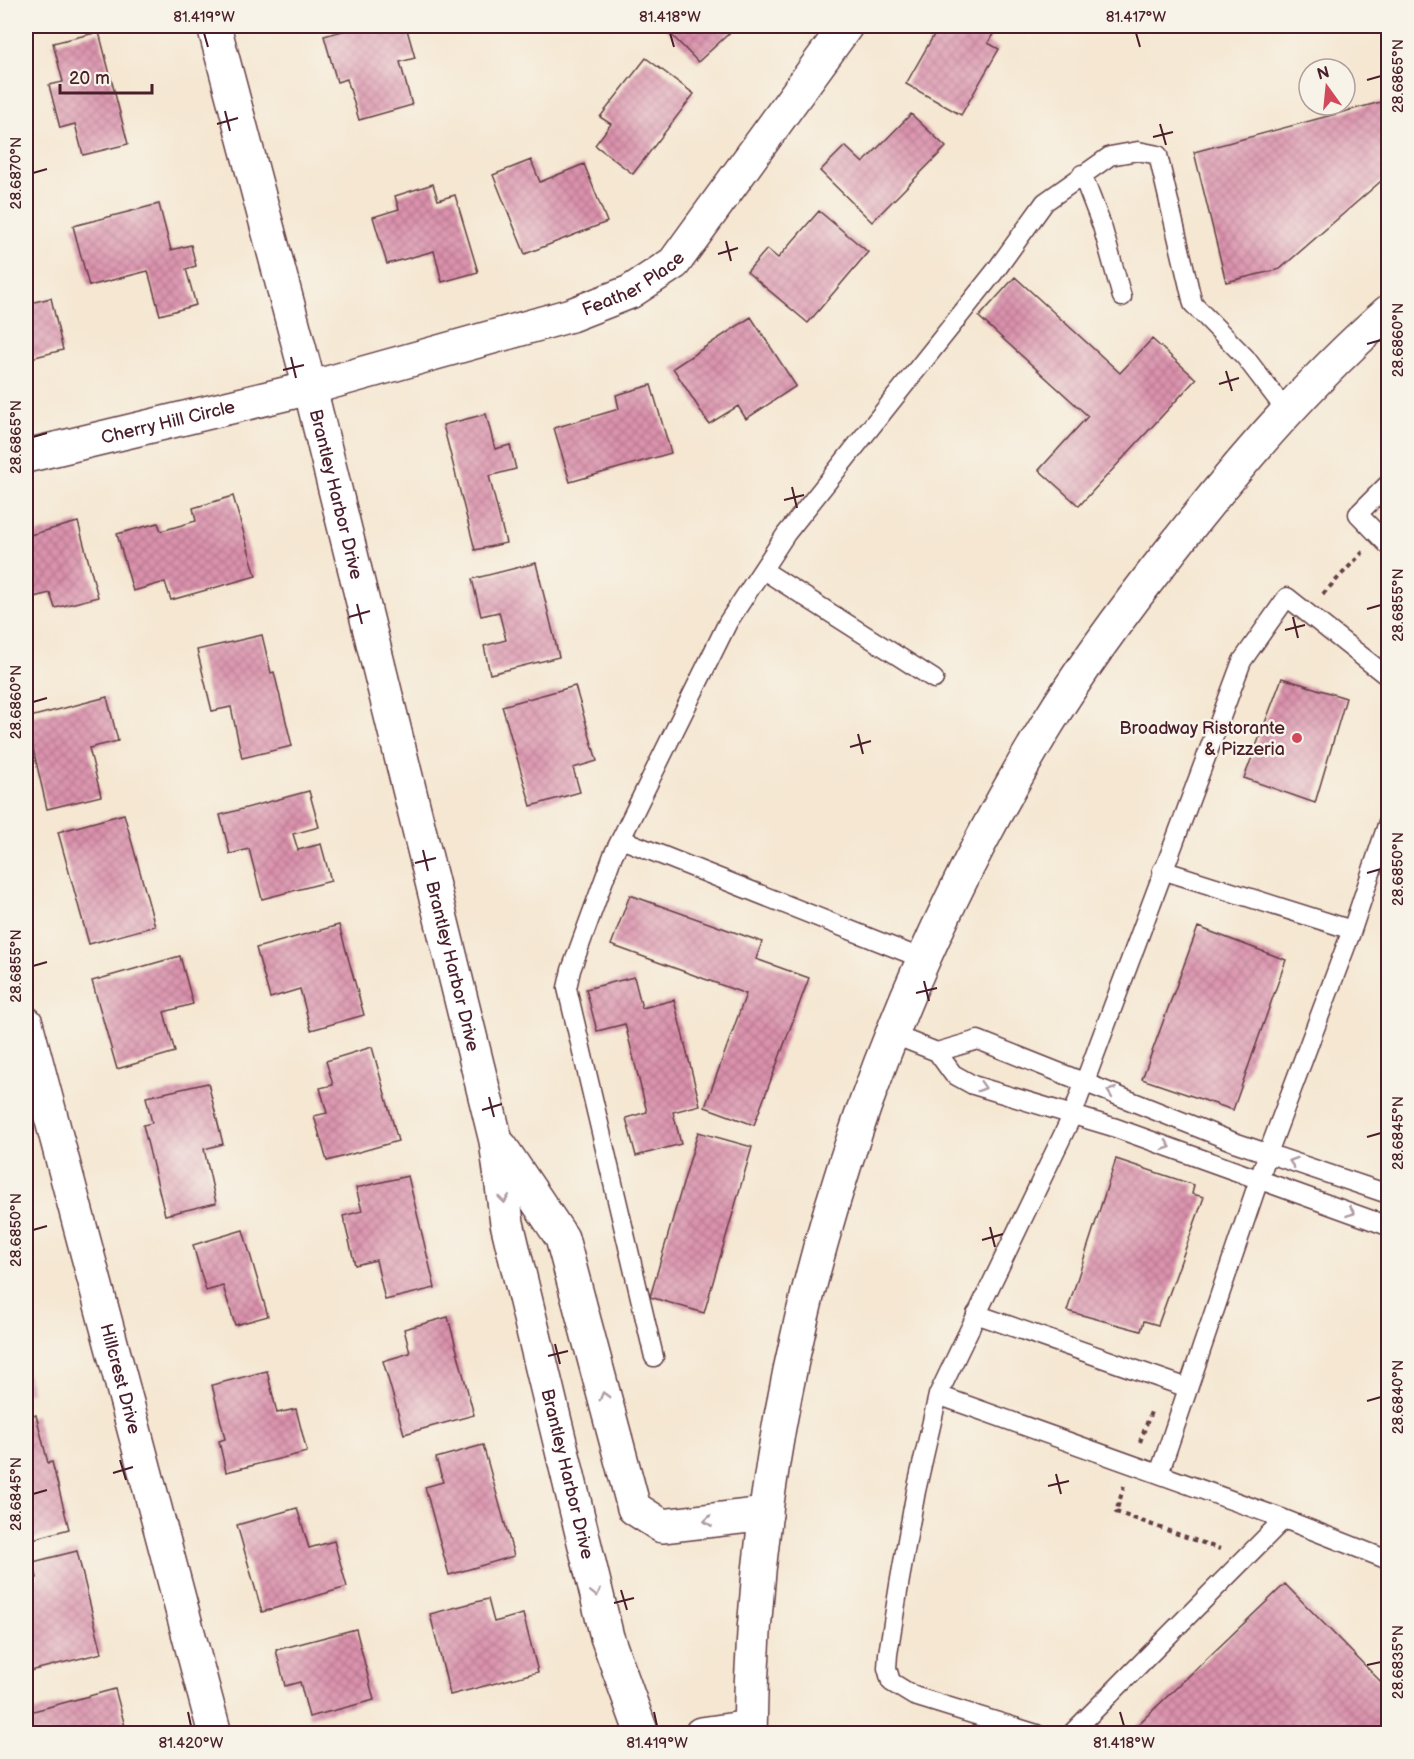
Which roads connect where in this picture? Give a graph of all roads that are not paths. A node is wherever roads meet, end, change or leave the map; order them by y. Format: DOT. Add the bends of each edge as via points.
graph roads {
  1 [pos="214,26"];
  2 [pos="846,26"];
  3 [pos="1082,174"];
  4 [pos="1122,297"];
  5 [pos="1389,312"];
  6 [pos="310,388"];
  7 [pos="1287,412"];
  8 [pos="26,456"];
  9 [pos="1389,484"];
  10 [pos="1380,545"];
  11 [pos="762,570"];
  12 [pos="1389,677"];
  13 [pos="934,679"];
  14 [pos="1389,822"];
  15 [pos="621,839"];
  16 [pos="1162,870"];
  17 [pos="1352,930"];
  18 [pos="923,959"];
  19 [pos="26,1023"];
  20 [pos="894,1035"];
  21 [pos="937,1052"];
  22 [pos="1085,1082"];
  23 [pos="1072,1116"];
  24 [pos="496,1141"];
  25 [pos="1268,1153"];
  26 [pos="1260,1178"];
  27 [pos="1389,1194"];
  28 [pos="1389,1226"];
  29 [pos="976,1314"];
  30 [pos="654,1357"];
  31 [pos="1188,1388"];
  32 [pos="938,1395"];
  33 [pos="1159,1474"];
  34 [pos="766,1514"];
  35 [pos="1284,1519"];
  36 [pos="1389,1560"];
  37 [pos="750,1730"];
  38 [pos="215,1734"];
  39 [pos="642,1734"];
  40 [pos="701,1734"];
  41 [pos="1037,1734"];
  42 [pos="1071,1734"];
  1 -- 6 [label="street, Brantley Harbor Drive"];
  2 -- 6 [label="street, Feather Place" via="674,263 630,292 571,315"];
  3 -- 4 [label="lane"];
  3 -- 7 [label="lane" via="1110,156 1138,151 1158,155 1193,304 1245,357"];
  3 -- 11 [label="lane" via="1045,202"];
  5 -- 7 [label="street"];
  6 -- 8 [label="street, Cherry Hill Circle"];
  6 -- 24 [label="street, Brantley Harbor Drive"];
  7 -- 18 [label="street" via="1192,523 1080,674 980,842"];
  9 -- 10 [label="lane" via="1358,514"];
  11 -- 13 [label="lane"];
  11 -- 15 [label="lane" via="728,622"];
  12 -- 16 [label="lane" via="1287,597 1242,661"];
  14 -- 17 [label="lane"];
  15 -- 18 [label="lane"];
  15 -- 30 [label="lane" via="567,988"];
  16 -- 17 [label="lane"];
  16 -- 22 [label="lane"];
  17 -- 25 [label="lane"];
  18 -- 20 [label="street"];
  19 -- 38 [label="street, Hillcrest Drive"];
  20 -- 21 [label="lane"];
  20 -- 34 [label="street" via="866,1102 811,1275 790,1369"];
  21 -- 22 [label="lane" via="978,1040"];
  21 -- 23 [label="lane, one-way" via="953,1074 973,1085"];
  22 -- 23 [label="lane"];
  25 -- 22 [label="lane, one-way"];
  23 -- 26 [label="lane, one-way"];
  23 -- 29 [label="lane"];
  34 -- 24 [label="street, Brantley Harbor Drive, one-way" via="662,1526 634,1508 562,1238"];
  24 -- 39 [label="street, Brantley Harbor Drive, one-way" via="507,1222 607,1637"];
  25 -- 26 [label="lane"];
  27 -- 25 [label="lane, one-way"];
  26 -- 28 [label="lane, one-way"];
  26 -- 31 [label="lane"];
  29 -- 31 [label="lane"];
  29 -- 32 [label="lane"];
  31 -- 33 [label="lane"];
  32 -- 33 [label="lane"];
  32 -- 41 [label="lane" via="900,1579 888,1654 891,1682 914,1696"];
  33 -- 35 [label="lane"];
  34 -- 37 [label="street" via="753,1629"];
  35 -- 36 [label="lane"];
  35 -- 42 [label="lane"];
  37 -- 40 [label="street"];
}
